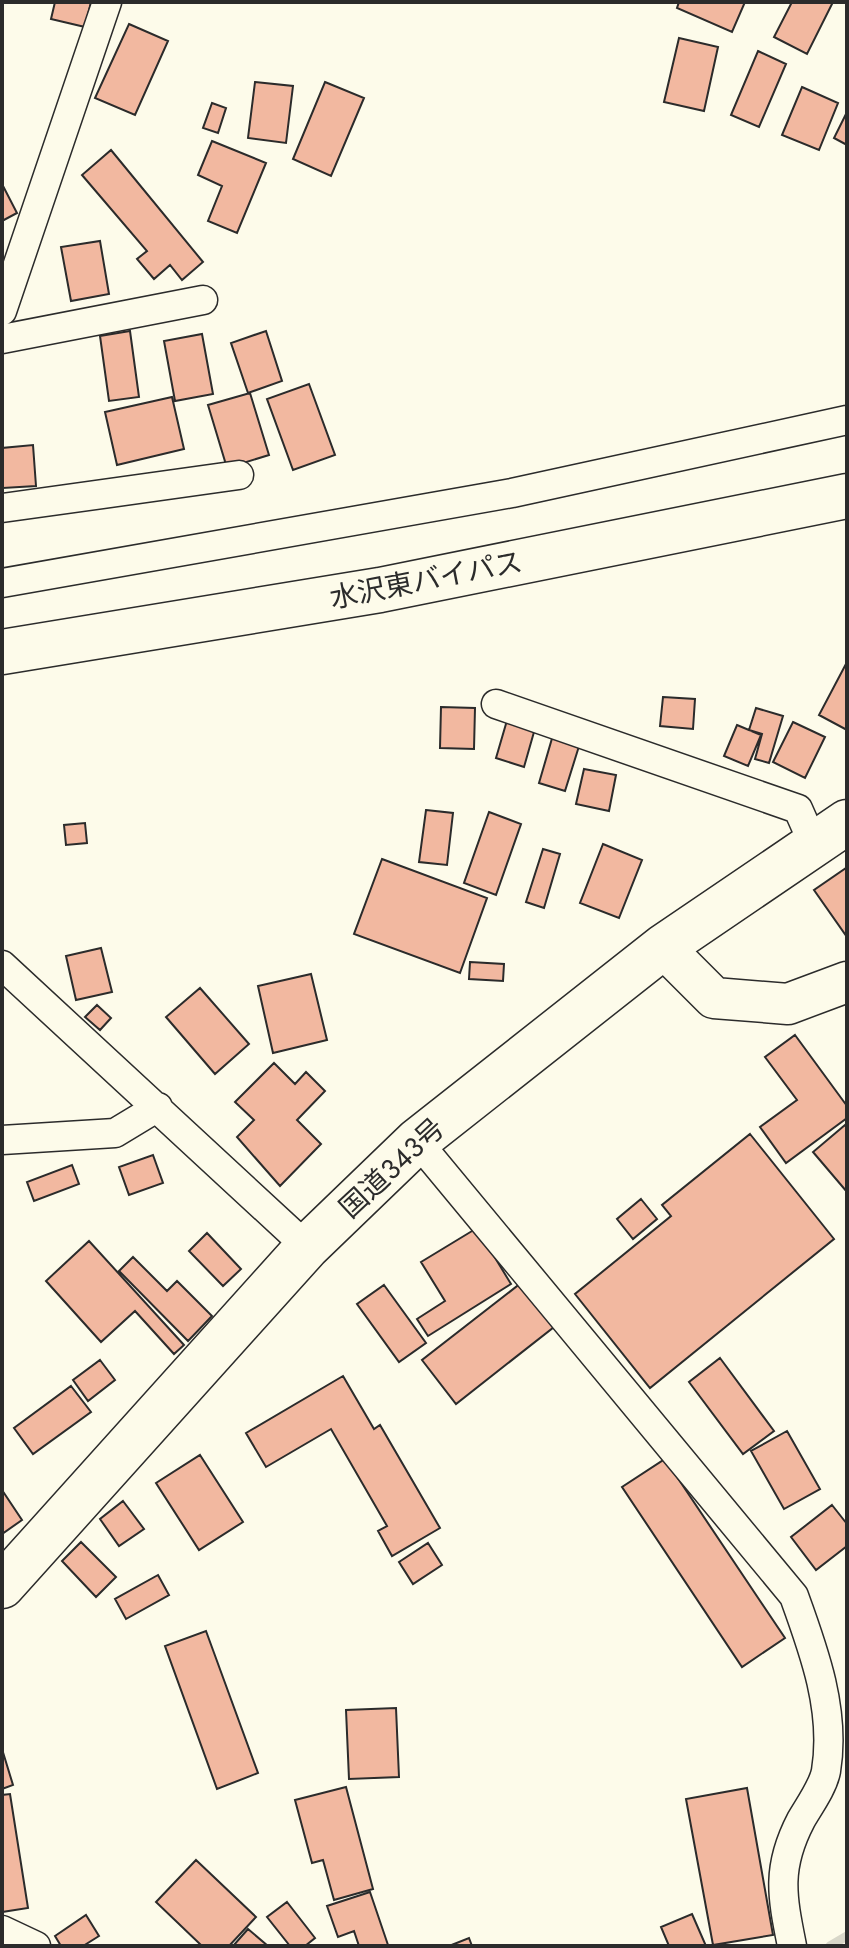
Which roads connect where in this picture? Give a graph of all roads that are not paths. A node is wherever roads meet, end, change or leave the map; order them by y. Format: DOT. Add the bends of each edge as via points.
graph roads {
  1 [pos="107,2"];
  2 [pos="203,300"];
  3 [pos="2,311"];
  4 [pos="2,339"];
  5 [pos="847,420"];
  6 [pos="239,475"];
  7 [pos="847,496"];
  8 [pos="2,508"];
  9 [pos="2,583"];
  10 [pos="2,652"];
  11 [pos="496,704"];
  12 [pos="830,832"];
  13 [pos="663,947"];
  14 [pos="2,965"];
  15 [pos="847,982"];
  16 [pos="158,1107"];
  17 [pos="2,1140"];
  18 [pos="417,1141"];
  19 [pos="307,1247"];
  20 [pos="2,1586"];
  21 [pos="2,1930"];
  22 [pos="36,1946"];
  23 [pos="792,1946"];
  1 -- 3 [label="street"];
  2 -- 4 [label="street"];
  5 -- 9 [label="street" via="512,493"];
  6 -- 8 [label="street"];
  7 -- 10 [label="highway, 水沢東バイパス" via="380,590"];
  11 -- 12 [label="street" via="798,809"];
  12 -- 13 [label="highway, 国道343号"];
  13 -- 15 [label="street" via="714,998 788,1004"];
  13 -- 18 [label="highway, 国道343号"];
  14 -- 16 [label="street"];
  16 -- 17 [label="street" via="115,1133"];
  16 -- 19 [label="street"];
  18 -- 19 [label="highway, 国道343号"];
  18 -- 23 [label="street" via="794,1596 814,1651 827,1712 826,1773 796,1830 782,1872"];
  19 -- 20 [label="highway, 国道343号"];
  21 -- 22 [label="street"];
}
